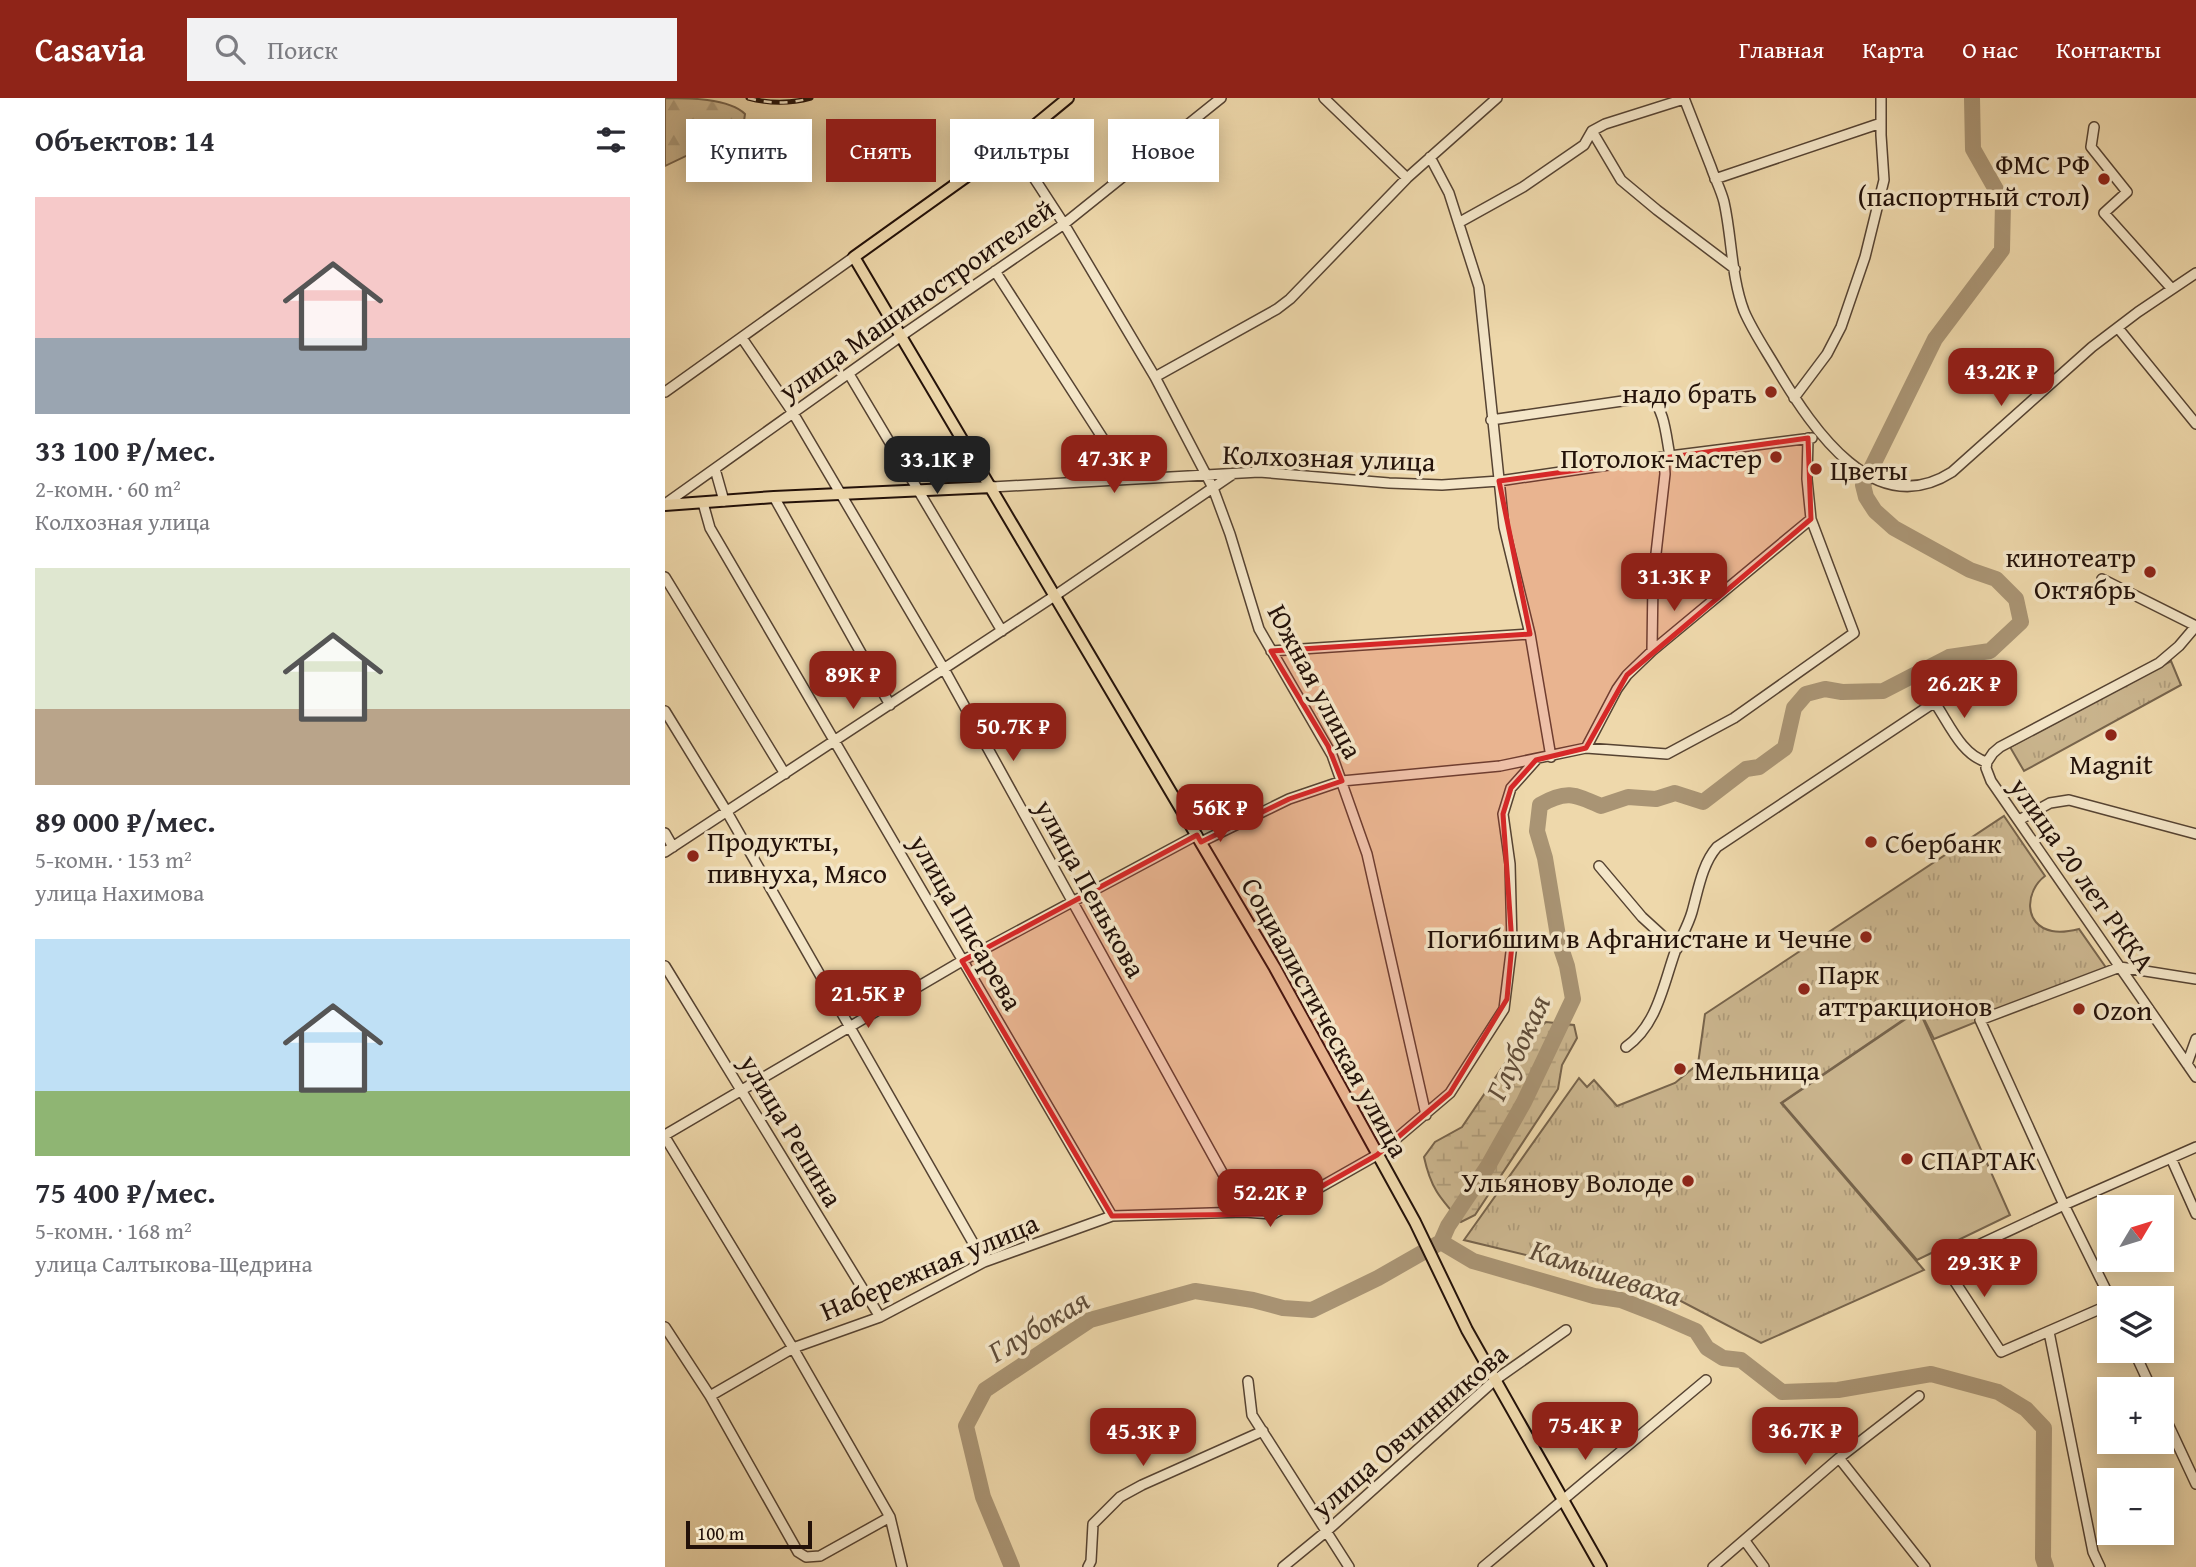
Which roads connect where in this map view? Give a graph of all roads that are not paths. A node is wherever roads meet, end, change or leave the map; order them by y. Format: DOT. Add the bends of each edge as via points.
graph roads {
  1 [pos="1068,98"];
  2 [pos="1221,98"];
  3 [pos="1324,98"];
  4 [pos="1496,98"];
  5 [pos="1881,98"];
  6 [pos="1684,99"];
  7 [pos="1042,119"];
  8 [pos="1881,123"];
  9 [pos="2094,127"];
  10 [pos="1593,131"];
  11 [pos="1430,157"];
  12 [pos="1406,178"];
  13 [pos="1715,179"];
  14 [pos="958,182"];
  15 [pos="1036,182"];
  16 [pos="1460,222"];
  17 [pos="1064,224"];
  18 [pos="854,257"];
  19 [pos="1735,269"];
  20 [pos="995,271"];
  21 [pos="2196,273"];
  22 [pos="2172,289"];
  23 [pos="2118,328"];
  24 [pos="901,336"];
  25 [pos="742,338"];
  26 [pos="849,374"];
  27 [pos="1155,377"];
  28 [pos="665,391"];
  29 [pos="1794,398"];
  30 [pos="793,413"];
  31 [pos="1492,420"];
  32 [pos="2196,424"];
  33 [pos="1821,436"];
  34 [pos="1808,438"];
  35 [pos="1667,456"];
  36 [pos="715,468"];
  37 [pos="1234,473"];
  38 [pos="1206,475"];
  39 [pos="1129,479"];
  40 [pos="1499,481"];
  41 [pos="992,487"];
  42 [pos="1213,488"];
  43 [pos="916,491"];
  44 [pos="842,494"];
  45 [pos="774,497"];
  46 [pos="724,501"];
  47 [pos="703,503"];
  48 [pos="665,505"];
  49 [pos="1811,519"];
  50 [pos="665,577"];
  51 [pos="2102,579"];
  52 [pos="1056,595"];
  53 [pos="2196,626"];
  54 [pos="1002,631"];
  55 [pos="1529,634"];
  56 [pos="1272,651"];
  57 [pos="1652,651"];
  58 [pos="944,669"];
  59 [pos="890,705"];
  60 [pos="665,710"];
  61 [pos="836,740"];
  62 [pos="1586,748"];
  63 [pos="1551,757"];
  64 [pos="1536,760"];
  65 [pos="1987,762"];
  66 [pos="785,774"];
  67 [pos="1342,781"];
  68 [pos="727,812"];
  69 [pos="2019,820"];
  70 [pos="665,833"];
  71 [pos="2196,834"];
  72 [pos="1199,838"];
  73 [pos="669,849"];
  74 [pos="1599,866"];
  75 [pos="1073,902"];
  76 [pos="1677,949"];
  77 [pos="963,961"];
  78 [pos="665,966"];
  79 [pos="2120,967"];
  80 [pos="2196,978"];
  81 [pos="849,1027"];
  82 [pos="2196,1039"];
  83 [pos="1626,1047"];
  84 [pos="2187,1063"];
  85 [pos="2196,1077"];
  86 [pos="741,1091"];
  87 [pos="1426,1115"];
  88 [pos="665,1136"];
  89 [pos="2196,1147"];
  90 [pos="1377,1155"];
  91 [pos="2171,1158"];
  92 [pos="2064,1205"];
  93 [pos="1244,1212"];
  94 [pos="2196,1214"];
  95 [pos="1112,1216"];
  96 [pos="984,1262"];
  97 [pos="2104,1286"];
  98 [pos="2097,1310"];
  99 [pos="880,1317"];
  100 [pos="665,1327"];
  101 [pos="1566,1330"];
  102 [pos="2049,1332"];
  103 [pos="793,1348"];
  104 [pos="1495,1380"];
  105 [pos="1706,1380"];
  106 [pos="1248,1381"];
  107 [pos="711,1396"];
  108 [pos="1919,1396"];
  109 [pos="1263,1431"];
  110 [pos="2174,1437"];
  111 [pos="1839,1458"];
  112 [pos="2196,1484"];
  113 [pos="1563,1500"];
  114 [pos="890,1517"];
  115 [pos="1328,1530"];
  116 [pos="1745,1541"];
  117 [pos="902,1567"];
  118 [pos="1088,1567"];
  119 [pos="1283,1567"];
  120 [pos="1349,1567"];
  121 [pos="1483,1567"];
  122 [pos="1601,1567"];
  123 [pos="1713,1567"];
  124 [pos="1764,1567"];
  125 [pos="1925,1567"];
  126 [pos="2100,1567"];
  1 -- 7 [label="main road"];
  2 -- 17 [label="street, улица Машиностроителей"];
  3 -- 12 [label="street"];
  4 -- 11 [label="street"];
  5 -- 8 [label="street"];
  6 -- 10 [label="street"];
  6 -- 13 [label="street"];
  8 -- 13 [label="street"];
  8 -- 29 [label="street" via="1884,180 1865,257 1841,327"];
  9 -- 22 [label="street" via="2091,146 2127,191 2104,213"];
  10 -- 16 [label="street" via="1584,145"];
  10 -- 19 [label="street" via="1621,180"];
  11 -- 12 [label="street"];
  11 -- 16 [label="street"];
  12 -- 27 [label="street" via="1290,299"];
  13 -- 19 [label="street" via="1723,197"];
  14 -- 18 [label="main road"];
  15 -- 17 [label="street, Южная улица"];
  16 -- 31 [label="street" via="1479,287"];
  17 -- 20 [label="street, улица Машиностроителей"];
  17 -- 27 [label="street, Южная улица"];
  18 -- 24 [label="main road, Социалистическая улица"];
  18 -- 25 [label="street"];
  19 -- 29 [label="street" via="1744,310"];
  20 -- 24 [label="street, улица Машиностроителей"];
  20 -- 39 [label="street"];
  21 -- 22 [label="street"];
  22 -- 23 [label="street"];
  23 -- 32 [label="street"];
  23 -- 33 [label="street" via="1952,472 1927,485 1906,487 1880,481 1854,467"];
  24 -- 26 [label="street, улица Машиностроителей"];
  24 -- 41 [label="main road, Социалистическая улица"];
  25 -- 28 [label="street"];
  25 -- 30 [label="street, улица Пенькова"];
  26 -- 30 [label="street, улица Машиностроителей"];
  26 -- 43 [label="street"];
  27 -- 38 [label="street, Южная улица"];
  29 -- 33 [label="street"];
  30 -- 36 [label="street, улица Машиностроителей"];
  30 -- 44 [label="street, улица Пенькова"];
  31 -- 35 [label="street" via="1650,397 1662,417"];
  31 -- 40 [label="street"];
  33 -- 34 [label="street, Колхозная улица"];
  34 -- 35 [label="street, Колхозная улица"];
  34 -- 49 [label="street"];
  35 -- 40 [label="street, Колхозная улица"];
  35 -- 57 [label="street" via="1651,610"];
  36 -- 46 [label="street"];
  36 -- 48 [label="street, улица Машиностроителей"];
  37 -- 38 [label="street, Колхозная улица"];
  37 -- 40 [label="street, Колхозная улица" via="1416,484"];
  37 -- 42 [label="street"];
  38 -- 39 [label="street, Колхозная улица"];
  38 -- 42 [label="street, Южная улица"];
  39 -- 41 [label="street, Колхозная улица"];
  40 -- 55 [label="street" via="1504,527"];
  41 -- 43 [label="main road, Колхозная улица"];
  41 -- 52 [label="main road, Социалистическая улица"];
  42 -- 52 [label="street"];
  42 -- 56 [label="street, Южная улица" via="1253,616"];
  43 -- 44 [label="main road, Колхозная улица"];
  43 -- 54 [label="street"];
  44 -- 45 [label="main road, Колхозная улица"];
  44 -- 58 [label="street, улица Пенькова"];
  45 -- 46 [label="main road, Колхозная улица"];
  45 -- 59 [label="street"];
  46 -- 47 [label="main road, Колхозная улица"];
  47 -- 48 [label="main road, Колхозная улица"];
  47 -- 61 [label="street, улица Писарева" via="711,528"];
  49 -- 57 [label="street"];
  49 -- 62 [label="street" via="1854,633 1734,718 1676,751 1656,755"];
  50 -- 66 [label="street"];
  51 -- 53 [label="street"];
  52 -- 54 [label="street"];
  52 -- 72 [label="main road, Социалистическая улица"];
  53 -- 65 [label="street" via="2159,663 2000,747"];
  54 -- 58 [label="street"];
  55 -- 56 [label="street"];
  55 -- 63 [label="street"];
  56 -- 67 [label="street, Южная улица" via="1328,746"];
  57 -- 62 [label="street" via="1622,682"];
  58 -- 59 [label="street"];
  58 -- 75 [label="street, улица Пенькова"];
  59 -- 61 [label="street"];
  60 -- 68 [label="street"];
  61 -- 66 [label="street"];
  61 -- 77 [label="street, улица Писарева"];
  62 -- 63 [label="street"];
  63 -- 64 [label="street"];
  64 -- 67 [label="street"];
  64 -- 87 [label="street, Набережная улица" via="1511,788 1503,814 1513,944 1504,1009 1459,1082"];
  65 -- 69 [label="street, улица 20 лет РККА" via="1991,781"];
  65 -- 76 [label="street, улица 20 лет РККА" via="1966,749 1933,704 1717,847 1707,862"];
  66 -- 68 [label="street"];
  67 -- 72 [label="street"];
  67 -- 87 [label="street, Южная улица" via="1367,854"];
  68 -- 73 [label="street"];
  68 -- 81 [label="street"];
  69 -- 71 [label="street" via="2050,803 2069,800"];
  69 -- 79 [label="street, улица 20 лет РККА"];
  70 -- 73 [label="street"];
  72 -- 75 [label="street"];
  72 -- 90 [label="main road, Социалистическая улица"];
  74 -- 76 [label="street" via="1642,917"];
  75 -- 77 [label="street"];
  75 -- 93 [label="street, улица Пенькова"];
  76 -- 83 [label="street" via="1653,1016"];
  77 -- 81 [label="street"];
  77 -- 95 [label="street, улица Писарева"];
  78 -- 86 [label="street, улица Репина"];
  79 -- 80 [label="street"];
  79 -- 84 [label="street, улица 20 лет РККА"];
  79 -- 92 [label="street" via="1980,1020"];
  81 -- 86 [label="street"];
  81 -- 96 [label="street"];
  82 -- 84 [label="street"];
  84 -- 85 [label="street, улица 20 лет РККА"];
  86 -- 88 [label="street"];
  86 -- 99 [label="street, улица Репина"];
  87 -- 90 [label="street, Набережная улица"];
  88 -- 103 [label="street"];
  89 -- 91 [label="street"];
  90 -- 93 [label="street, Набережная улица" via="1273,1214"];
  90 -- 104 [label="main road, Социалистическая улица"];
  91 -- 92 [label="street"];
  91 -- 94 [label="street"];
  92 -- 97 [label="street"];
  92 -- 102 [label="street" via="1942,1262 2001,1352"];
  93 -- 95 [label="street, Набережная улица"];
  95 -- 96 [label="street, Набережная улица"];
  96 -- 99 [label="street, Набережная улица"];
  98 -- 102 [label="street"];
  99 -- 103 [label="street, Набережная улица"];
  100 -- 107 [label="street"];
  101 -- 104 [label="street, улица Овчинникова"];
  102 -- 126 [label="street" via="2093,1552"];
  103 -- 107 [label="street, Набережная улица"];
  103 -- 114 [label="street"];
  104 -- 113 [label="main road, Социалистическая улица"];
  104 -- 115 [label="street, улица Овчинникова"];
  105 -- 113 [label="street"];
  106 -- 109 [label="street" via="1252,1415"];
  107 -- 114 [label="street" via="798,1552 820,1556"];
  108 -- 111 [label="street"];
  109 -- 115 [label="street"];
  109 -- 118 [label="street" via="1120,1497 1093,1524"];
  110 -- 112 [label="street"];
  111 -- 116 [label="street"];
  111 -- 125 [label="street"];
  113 -- 121 [label="street"];
  113 -- 122 [label="main road, Социалистическая улица"];
  114 -- 117 [label="street"];
  115 -- 119 [label="street, улица Овчинникова"];
  115 -- 120 [label="street"];
  116 -- 123 [label="street"];
  116 -- 124 [label="street"];
}
